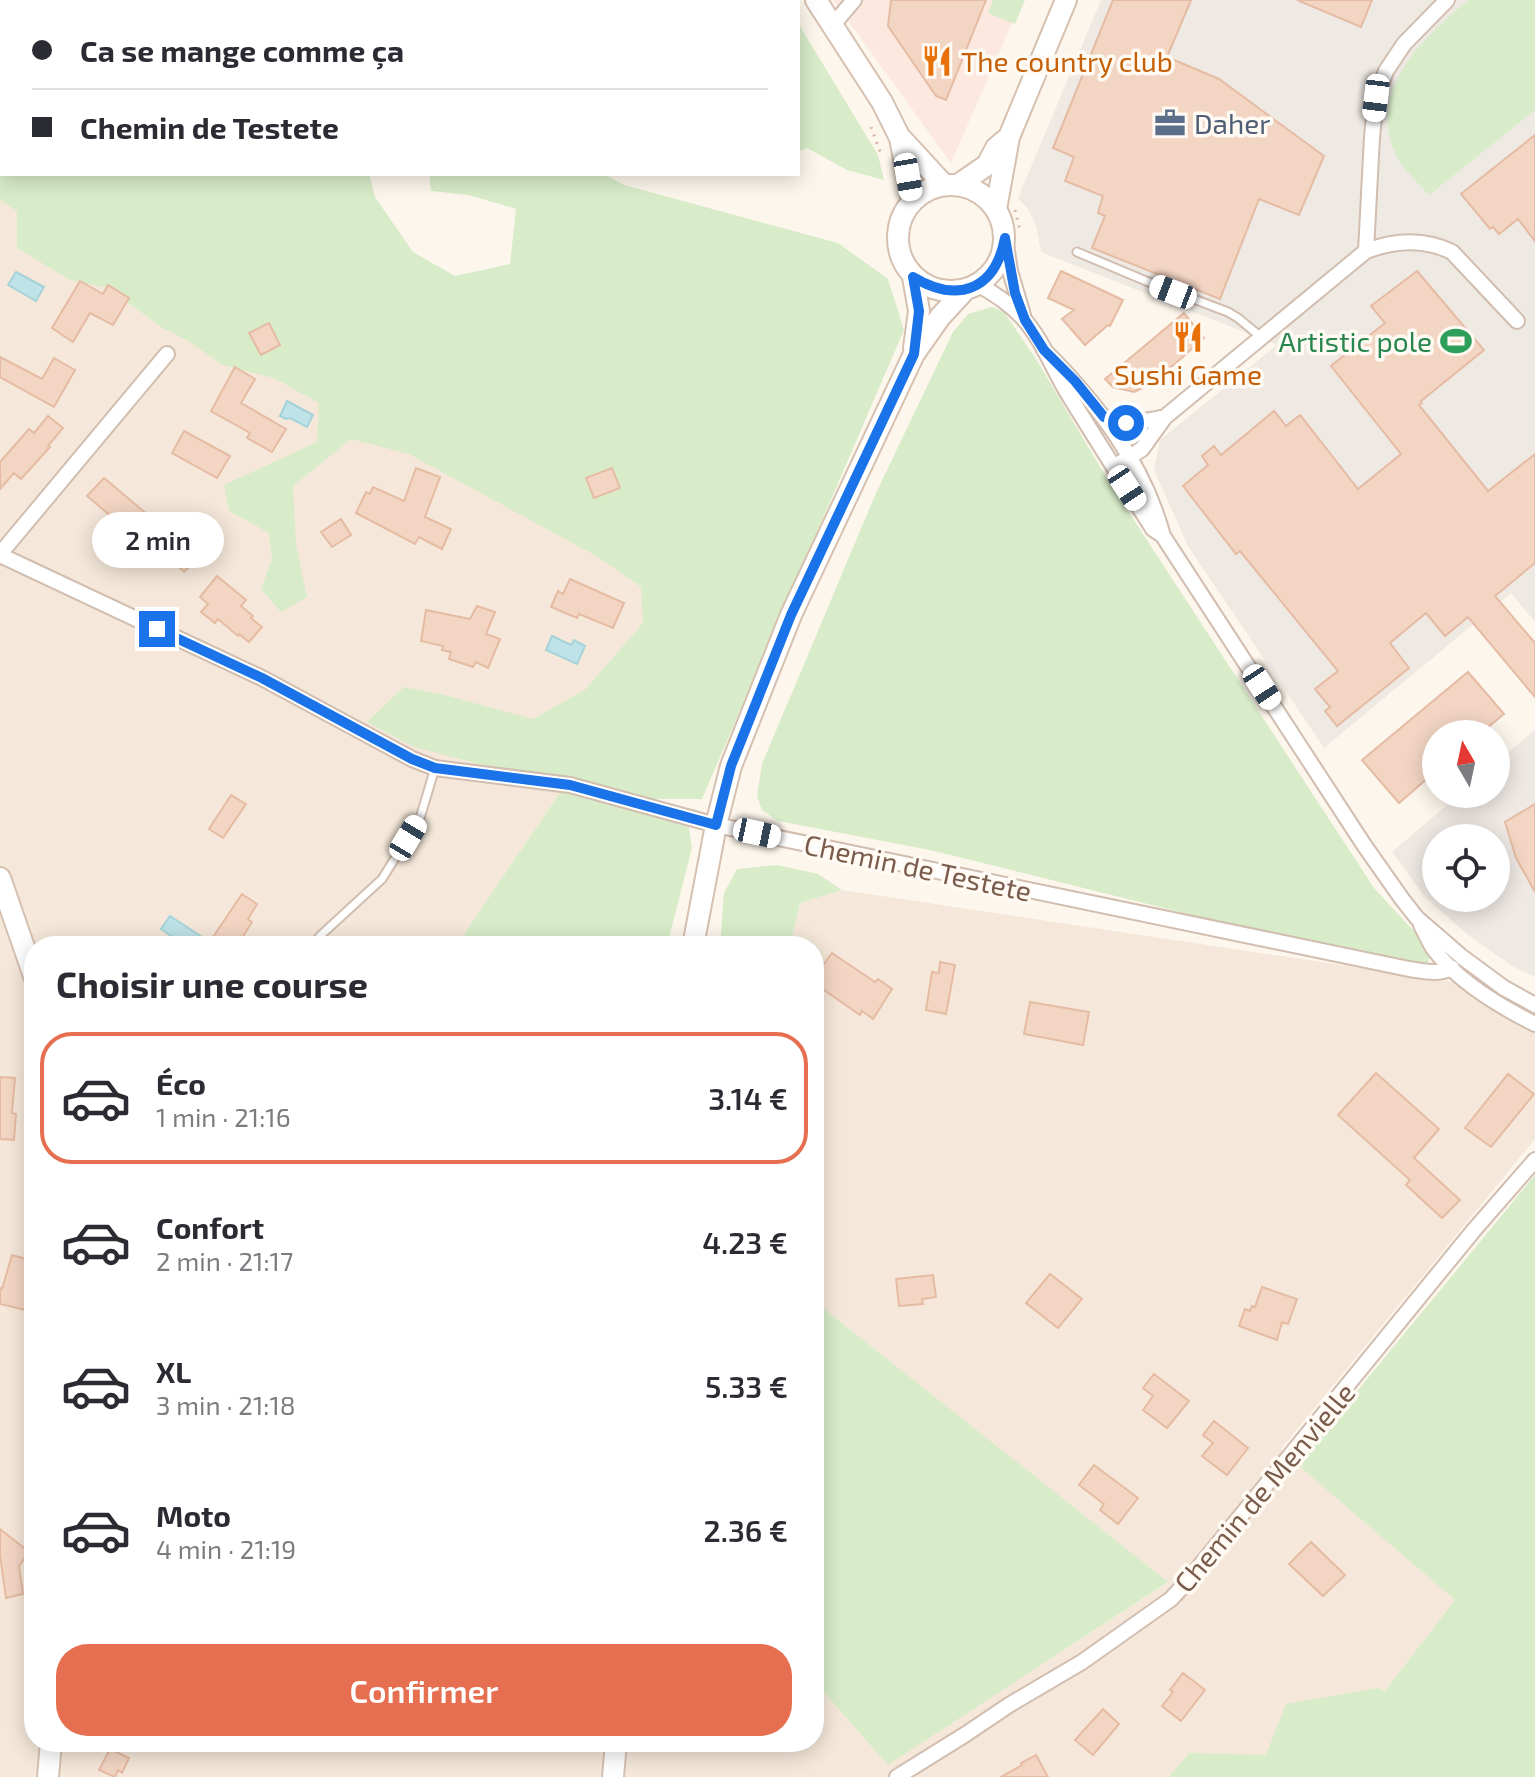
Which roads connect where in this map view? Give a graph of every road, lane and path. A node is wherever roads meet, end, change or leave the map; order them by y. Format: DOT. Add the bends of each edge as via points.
graph roads {
  1 [pos="816,0"];
  2 [pos="854,0"];
  3 [pos="1066,0"];
  4 [pos="1447,0"];
  5 [pos="832,26"];
  6 [pos="899,136"];
  7 [pos="1009,137"];
  8 [pos="951,185"];
  9 [pos="912,201"];
  10 [pos="1005,209"];
  11 [pos="1013,238"];
  12 [pos="1366,251"];
  13 [pos="1077,252"];
  14 [pos="913,277"];
  15 [pos="971,288"];
  16 [pos="1025,320"];
  17 [pos="1517,321"];
  18 [pos="1261,337"];
  19 [pos="1044,350"];
  20 [pos="167,354"];
  21 [pos="914,354"];
  22 [pos="1104,417"];
  23 [pos="1165,417"];
  24 [pos="1131,457"];
  25 [pos="1114,467"];
  26 [pos="1163,536"];
  27 [pos="0,554"];
  28 [pos="435,768"];
  29 [pos="716,825"];
  30 [pos="0,878"];
  31 [pos="1417,918"];
  32 [pos="320,936"];
  33 [pos="695,936"];
  34 [pos="24,947"];
  35 [pos="1452,968"];
  36 [pos="1535,1005"];
  37 [pos="1535,1024"];
  38 [pos="1535,1160"];
  39 [pos="50,1752"];
  40 [pos="615,1752"];
  41 [pos="48,1777"];
  42 [pos="613,1777"];
  43 [pos="897,1777"];
  1 -- 5 [label="main road"];
  2 -- 5 [label="street"];
  3 -- 7 [label="main road"];
  4 -- 12 [label="street" via="1404,44 1376,98"];
  5 -- 6 [label="main road"];
  6 -- 8 [label="main road"];
  6 -- 9 [label="main road"];
  7 -- 8 [label="main road" via="987,165"];
  7 -- 10 [label="main road"];
  8 -- 9 [label="main road" via="926,190"];
  8 -- 10 [label="main road" via="973,189"];
  9 -- 14 [label="main road" via="897,239"];
  10 -- 11 [label="main road" via="1003,220"];
  10 -- 11 [label="path" via="1019,222"];
  11 -- 15 [label="main road" via="992,272"];
  11 -- 16 [label="street" via="1011,278"];
  12 -- 17 [label="street" via="1396,242 1438,245 1452,252"];
  12 -- 18 [label="street"];
  13 -- 18 [label="lane" via="1228,312"];
  14 -- 15 [label="main road" via="940,290"];
  14 -- 21 [label="main road" via="919,311"];
  15 -- 16 [label="street" via="1004,300"];
  15 -- 21 [label="main road" via="940,317"];
  16 -- 19 [label="street"];
  18 -- 23 [label="street"];
  19 -- 22 [label="street"];
  19 -- 25 [label="street"];
  20 -- 27 [label="street"];
  21 -- 29 [label="main road" via="791,615 731,766"];
  22 -- 23 [label="street" via="1141,423"];
  22 -- 24 [label="street"];
  23 -- 24 [label="street"];
  24 -- 25 [label="street"];
  24 -- 26 [label="street"];
  25 -- 26 [label="street" via="1153,529"];
  26 -- 31 [label="street"];
  27 -- 28 [label="street, Chemin de Testete" via="262,678"];
  28 -- 29 [label="street, Chemin de Testete" via="570,785"];
  28 -- 32 [label="lane" via="420,818 382,879"];
  29 -- 33 [label="main road"];
  29 -- 35 [label="street, Chemin de Testete" via="1409,969"];
  30 -- 34 [label="main road"];
  31 -- 35 [label="street"];
  31 -- 36 [label="street" via="1493,980"];
  35 -- 37 [label="street"];
  38 -- 43 [label="street, Chemin de Menvielle" via="1171,1599 1082,1662"];
  39 -- 41 [label="main road"];
  40 -- 42 [label="main road"];
}
